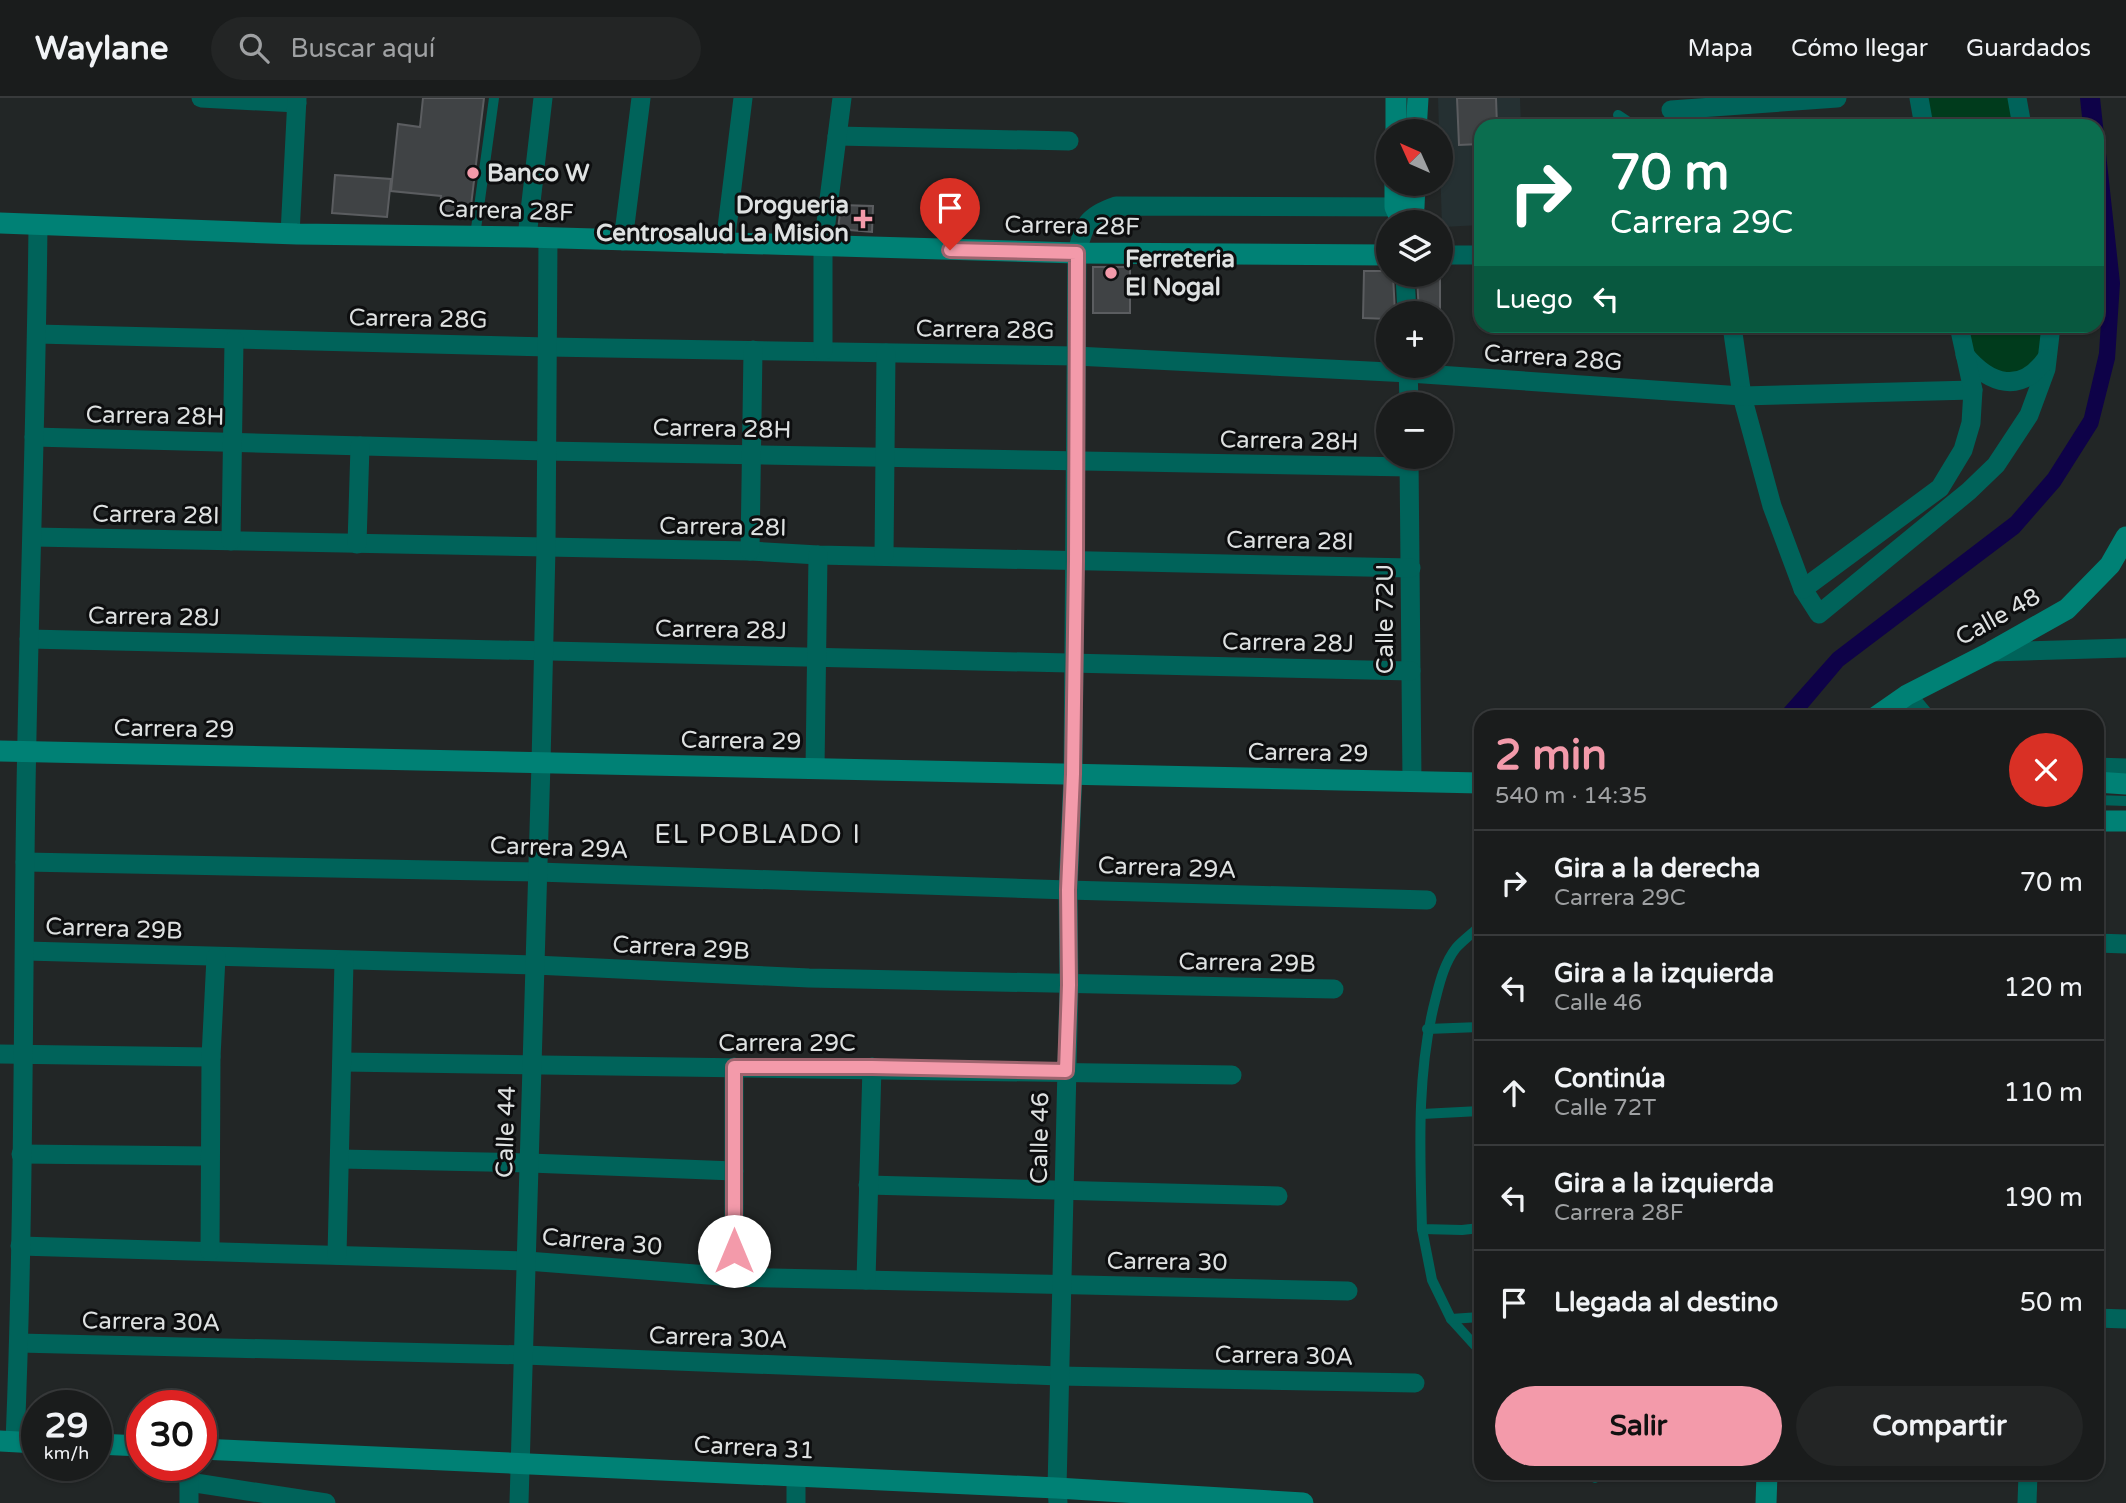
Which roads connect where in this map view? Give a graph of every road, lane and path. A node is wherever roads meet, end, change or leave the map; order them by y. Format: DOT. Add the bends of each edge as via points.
graph roads {
  1 [pos="201,98"];
  2 [pos="494,98"];
  3 [pos="543,98"];
  4 [pos="640,98"];
  5 [pos="743,98"];
  6 [pos="842,98"];
  7 [pos="1396,98"];
  8 [pos="1418,98"];
  9 [pos="1837,98"];
  10 [pos="1919,98"];
  11 [pos="2017,98"];
  12 [pos="297,101"];
  13 [pos="1672,111"];
  14 [pos="1618,115"];
  15 [pos="1396,119"];
  16 [pos="1417,119"];
  17 [pos="1624,119"];
  18 [pos="1923,119"];
  19 [pos="2021,119"];
  20 [pos="838,135"];
  21 [pos="1069,141"];
  22 [pos="1376,214"];
  23 [pos="0,223"];
  24 [pos="38,224"];
  25 [pos="290,234"];
  26 [pos="475,236"];
  27 [pos="538,238"];
  28 [pos="623,241"];
  29 [pos="725,244"];
  30 [pos="823,246"];
  31 [pos="1077,253"];
  32 [pos="1376,255"];
  33 [pos="1453,255"];
  34 [pos="1474,255"];
  35 [pos="1733,333"];
  36 [pos="1960,333"];
  37 [pos="2050,333"];
  38 [pos="37,334"];
  39 [pos="234,340"];
  40 [pos="548,346"];
  41 [pos="753,350"];
  42 [pos="823,351"];
  43 [pos="886,353"];
  44 [pos="1965,355"];
  45 [pos="1076,356"];
  46 [pos="2048,356"];
  47 [pos="1376,368"];
  48 [pos="1453,373"];
  49 [pos="1973,390"];
  50 [pos="1742,396"];
  51 [pos="34,437"];
  52 [pos="233,443"];
  53 [pos="360,446"];
  54 [pos="546,451"];
  55 [pos="752,454"];
  56 [pos="884,457"];
  57 [pos="1076,461"];
  58 [pos="1376,462"];
  59 [pos="1409,469"];
  60 [pos="33,537"];
  61 [pos="2126,537"];
  62 [pos="232,541"];
  63 [pos="357,544"];
  64 [pos="546,548"];
  65 [pos="750,551"];
  66 [pos="818,555"];
  67 [pos="884,556"];
  68 [pos="1076,561"];
  69 [pos="1411,568"];
  70 [pos="1803,589"];
  71 [pos="29,639"];
  72 [pos="2126,648"];
  73 [pos="543,651"];
  74 [pos="1991,652"];
  75 [pos="816,657"];
  76 [pos="1074,663"];
  77 [pos="1411,671"];
  78 [pos="1907,695"];
  79 [pos="1885,710"];
  80 [pos="1919,710"];
  81 [pos="0,751"];
  82 [pos="27,752"];
  83 [pos="541,763"];
  84 [pos="2104,767"];
  85 [pos="2126,768"];
  86 [pos="815,769"];
  87 [pos="1073,774"];
  88 [pos="1412,782"];
  89 [pos="1474,783"];
  90 [pos="2104,783"];
  91 [pos="2126,784"];
  92 [pos="2104,800"];
  93 [pos="2126,801"];
  94 [pos="2104,821"];
  95 [pos="2126,821"];
  96 [pos="25,862"];
  97 [pos="538,872"];
  98 [pos="1068,890"];
  99 [pos="1427,900"];
  100 [pos="1474,932"];
  101 [pos="2104,943"];
  102 [pos="2126,944"];
  103 [pos="26,951"];
  104 [pos="216,957"];
  105 [pos="344,961"];
  106 [pos="535,965"];
  107 [pos="1069,985"];
  108 [pos="1334,989"];
  109 [pos="1474,1027"];
  110 [pos="1427,1029"];
  111 [pos="0,1054"];
  112 [pos="22,1054"];
  113 [pos="211,1058"];
  114 [pos="342,1062"];
  115 [pos="533,1065"];
  116 [pos="734,1067"];
  117 [pos="872,1067"];
  118 [pos="1066,1071"];
  119 [pos="1232,1075"];
  120 [pos="1474,1111"];
  121 [pos="1422,1114"];
  122 [pos="21,1154"];
  123 [pos="210,1156"];
  124 [pos="340,1159"];
  125 [pos="530,1163"];
  126 [pos="734,1171"];
  127 [pos="868,1185"];
  128 [pos="1063,1190"];
  129 [pos="1278,1196"];
  130 [pos="1422,1229"];
  131 [pos="1474,1229"];
  132 [pos="20,1246"];
  133 [pos="210,1251"];
  134 [pos="337,1255"];
  135 [pos="527,1261"];
  136 [pos="734,1277"];
  137 [pos="866,1280"];
  138 [pos="1061,1285"];
  139 [pos="1348,1291"];
  140 [pos="1474,1317"];
  141 [pos="2104,1318"];
  142 [pos="1451,1319"];
  143 [pos="2126,1319"];
  144 [pos="19,1343"];
  145 [pos="1474,1344"];
  146 [pos="524,1355"];
  147 [pos="1059,1376"];
  148 [pos="1415,1383"];
  149 [pos="7,1442"];
  150 [pos="217,1450"];
  151 [pos="520,1463"];
  152 [pos="796,1476"];
  153 [pos="1767,1480"];
  154 [pos="2028,1480"];
  155 [pos="189,1481"];
  156 [pos="207,1481"];
  157 [pos="1057,1496"];
  158 [pos="244,1497"];
  159 [pos="319,1502"];
  160 [pos="188,1503"];
  161 [pos="519,1503"];
  162 [pos="796,1503"];
  163 [pos="1303,1503"];
  164 [pos="1766,1503"];
  165 [pos="2027,1503"];
  1 -- 12 [label="street"];
  2 -- 26 [label="lane"];
  3 -- 27 [label="street, Calle 44"];
  4 -- 28 [label="street"];
  5 -- 29 [label="street"];
  6 -- 20 [label="street"];
  7 -- 15 [label="street"];
  8 -- 16 [label="street"];
  9 -- 13 [label="street"];
  10 -- 18 [label="street"];
  11 -- 19 [label="street"];
  12 -- 25 [label="street"];
  14 -- 17 [label="lane"];
  20 -- 21 [label="street"];
  20 -- 30 [label="street"];
  22 -- 31 [label="street, Calle 46" via="1116,206 1091,218"];
  23 -- 24 [label="street, Carrera 28F"];
  24 -- 25 [label="street, Carrera 28F"];
  24 -- 38 [label="street"];
  25 -- 26 [label="street, Carrera 28F"];
  26 -- 27 [label="street, Carrera 28F"];
  27 -- 28 [label="street, Carrera 28F"];
  27 -- 40 [label="street, Calle 44"];
  28 -- 29 [label="street, Carrera 28F"];
  29 -- 30 [label="street, Carrera 28F"];
  30 -- 31 [label="street, Carrera 28F"];
  30 -- 42 [label="street"];
  31 -- 32 [label="street, Carrera 28F"];
  31 -- 45 [label="street, Calle 46"];
  33 -- 34 [label="street"];
  35 -- 50 [label="street"];
  36 -- 44 [label="street"];
  37 -- 46 [label="street"];
  38 -- 39 [label="street, Carrera 28G"];
  38 -- 51 [label="street"];
  39 -- 40 [label="street, Carrera 28G"];
  39 -- 52 [label="street"];
  40 -- 41 [label="street, Carrera 28G"];
  40 -- 54 [label="street, Calle 44"];
  41 -- 42 [label="street, Carrera 28G"];
  41 -- 55 [label="street"];
  42 -- 43 [label="street, Carrera 28G"];
  43 -- 45 [label="street, Carrera 28G"];
  43 -- 56 [label="street"];
  44 -- 46 [label="street" via="1990,378 2007,382 2024,379"];
  44 -- 49 [label="street"];
  45 -- 47 [label="street, Carrera 28G"];
  45 -- 57 [label="street, Calle 46"];
  46 -- 70 [label="street" via="2029,415 1996,465 1969,491 1819,614"];
  48 -- 50 [label="street, Carrera 28G"];
  49 -- 50 [label="street, Carrera 28G"];
  49 -- 70 [label="street" via="1963,450 1940,488"];
  50 -- 70 [label="street" via="1772,506"];
  51 -- 52 [label="street, Carrera 28H"];
  51 -- 60 [label="street"];
  52 -- 53 [label="street, Carrera 28H"];
  52 -- 62 [label="street"];
  53 -- 54 [label="street, Carrera 28H"];
  53 -- 63 [label="street"];
  54 -- 55 [label="street, Carrera 28H"];
  54 -- 64 [label="street, Calle 44"];
  55 -- 56 [label="street, Carrera 28H"];
  55 -- 65 [label="street"];
  56 -- 57 [label="street, Carrera 28H"];
  56 -- 67 [label="street"];
  57 -- 58 [label="street, Carrera 28H"];
  57 -- 68 [label="street, Calle 46"];
  59 -- 69 [label="street, Calle 72U"];
  60 -- 62 [label="street, Carrera 28I"];
  60 -- 71 [label="street"];
  61 -- 74 [label="street, Calle 48" via="2109,565 2067,609"];
  62 -- 63 [label="street, Carrera 28I"];
  63 -- 64 [label="street, Carrera 28I"];
  64 -- 65 [label="street, Carrera 28I"];
  64 -- 73 [label="street, Calle 44"];
  65 -- 66 [label="street, Carrera 28I"];
  66 -- 67 [label="street, Carrera 28I"];
  66 -- 75 [label="street"];
  67 -- 68 [label="street, Carrera 28I"];
  68 -- 69 [label="street, Carrera 28I"];
  68 -- 76 [label="street, Calle 46"];
  69 -- 77 [label="street, Calle 72U"];
  71 -- 73 [label="street, Carrera 28J"];
  71 -- 82 [label="street"];
  72 -- 74 [label="street"];
  73 -- 75 [label="street, Carrera 28J"];
  73 -- 83 [label="street, Calle 44"];
  74 -- 78 [label="street, Calle 48"];
  75 -- 76 [label="street, Carrera 28J"];
  75 -- 86 [label="street"];
  76 -- 77 [label="street, Carrera 28J"];
  76 -- 87 [label="street, Calle 46"];
  77 -- 88 [label="street, Calle 72U"];
  78 -- 79 [label="street, Calle 48"];
  78 -- 80 [label="street"];
  81 -- 82 [label="street, Carrera 29"];
  82 -- 83 [label="street, Carrera 29"];
  82 -- 96 [label="street"];
  83 -- 86 [label="street, Carrera 29"];
  83 -- 97 [label="street, Calle 44"];
  84 -- 85 [label="street"];
  86 -- 87 [label="street, Carrera 29"];
  87 -- 88 [label="street, Carrera 29"];
  87 -- 98 [label="street, Calle 46"];
  88 -- 89 [label="street, Carrera 29"];
  90 -- 91 [label="street"];
  92 -- 93 [label="lane"];
  94 -- 95 [label="street"];
  96 -- 97 [label="street, Carrera 29A"];
  96 -- 103 [label="street"];
  97 -- 98 [label="street, Carrera 29A"];
  97 -- 106 [label="street, Calle 44"];
  98 -- 99 [label="street, Carrera 29A"];
  98 -- 107 [label="street, Calle 46"];
  100 -- 110 [label="lane" via="1456,948 1442,974"];
  101 -- 102 [label="street"];
  103 -- 104 [label="street, Carrera 29B"];
  103 -- 112 [label="street"];
  104 -- 105 [label="street, Carrera 29B"];
  104 -- 113 [label="street"];
  105 -- 106 [label="street, Carrera 29B"];
  105 -- 114 [label="street"];
  106 -- 107 [label="street, Carrera 29B"];
  106 -- 115 [label="street, Calle 44"];
  107 -- 108 [label="street, Carrera 29B"];
  107 -- 118 [label="street, Calle 46"];
  109 -- 110 [label="lane"];
  110 -- 121 [label="lane"];
  111 -- 112 [label="street"];
  112 -- 113 [label="street"];
  112 -- 122 [label="street"];
  113 -- 123 [label="street"];
  114 -- 115 [label="street, Carrera 29C"];
  114 -- 124 [label="street"];
  115 -- 116 [label="street, Carrera 29C"];
  115 -- 125 [label="street, Calle 44"];
  116 -- 117 [label="street, Carrera 29C"];
  116 -- 126 [label="street"];
  117 -- 118 [label="street, Carrera 29C"];
  117 -- 127 [label="street"];
  118 -- 119 [label="street, Carrera 29C"];
  118 -- 128 [label="street, Calle 46"];
  120 -- 121 [label="lane"];
  121 -- 130 [label="lane"];
  122 -- 123 [label="street"];
  122 -- 132 [label="street"];
  123 -- 133 [label="street"];
  124 -- 125 [label="street"];
  124 -- 134 [label="street"];
  125 -- 126 [label="street"];
  125 -- 135 [label="street, Calle 44"];
  126 -- 136 [label="street"];
  127 -- 128 [label="street"];
  127 -- 137 [label="street"];
  128 -- 129 [label="street"];
  128 -- 138 [label="street, Calle 46"];
  130 -- 131 [label="lane"];
  130 -- 142 [label="lane" via="1432,1280"];
  132 -- 133 [label="street, Carrera 30"];
  132 -- 144 [label="street"];
  133 -- 134 [label="street, Carrera 30"];
  134 -- 135 [label="street, Carrera 30"];
  135 -- 136 [label="street, Carrera 30"];
  135 -- 146 [label="street, Calle 44"];
  136 -- 137 [label="street, Carrera 30"];
  137 -- 138 [label="street, Carrera 30"];
  138 -- 139 [label="street, Carrera 30"];
  138 -- 147 [label="street, Calle 46"];
  140 -- 142 [label="lane"];
  141 -- 143 [label="street"];
  142 -- 145 [label="lane"];
  144 -- 146 [label="street, Carrera 30A"];
  144 -- 149 [label="street"];
  146 -- 147 [label="street, Carrera 30A"];
  146 -- 151 [label="street, Calle 44"];
  147 -- 148 [label="street, Carrera 30A"];
  147 -- 157 [label="street, Calle 46"];
  150 -- 151 [label="street, Carrera 31"];
  151 -- 152 [label="street, Carrera 31"];
  151 -- 161 [label="street, Calle 44"];
  152 -- 157 [label="street, Carrera 31"];
  152 -- 162 [label="street"];
  153 -- 164 [label="street"];
  154 -- 165 [label="street"];
  155 -- 160 [label="street"];
  156 -- 158 [label="street"];
  157 -- 163 [label="street, Carrera 31"];
  158 -- 159 [label="street"];
}
